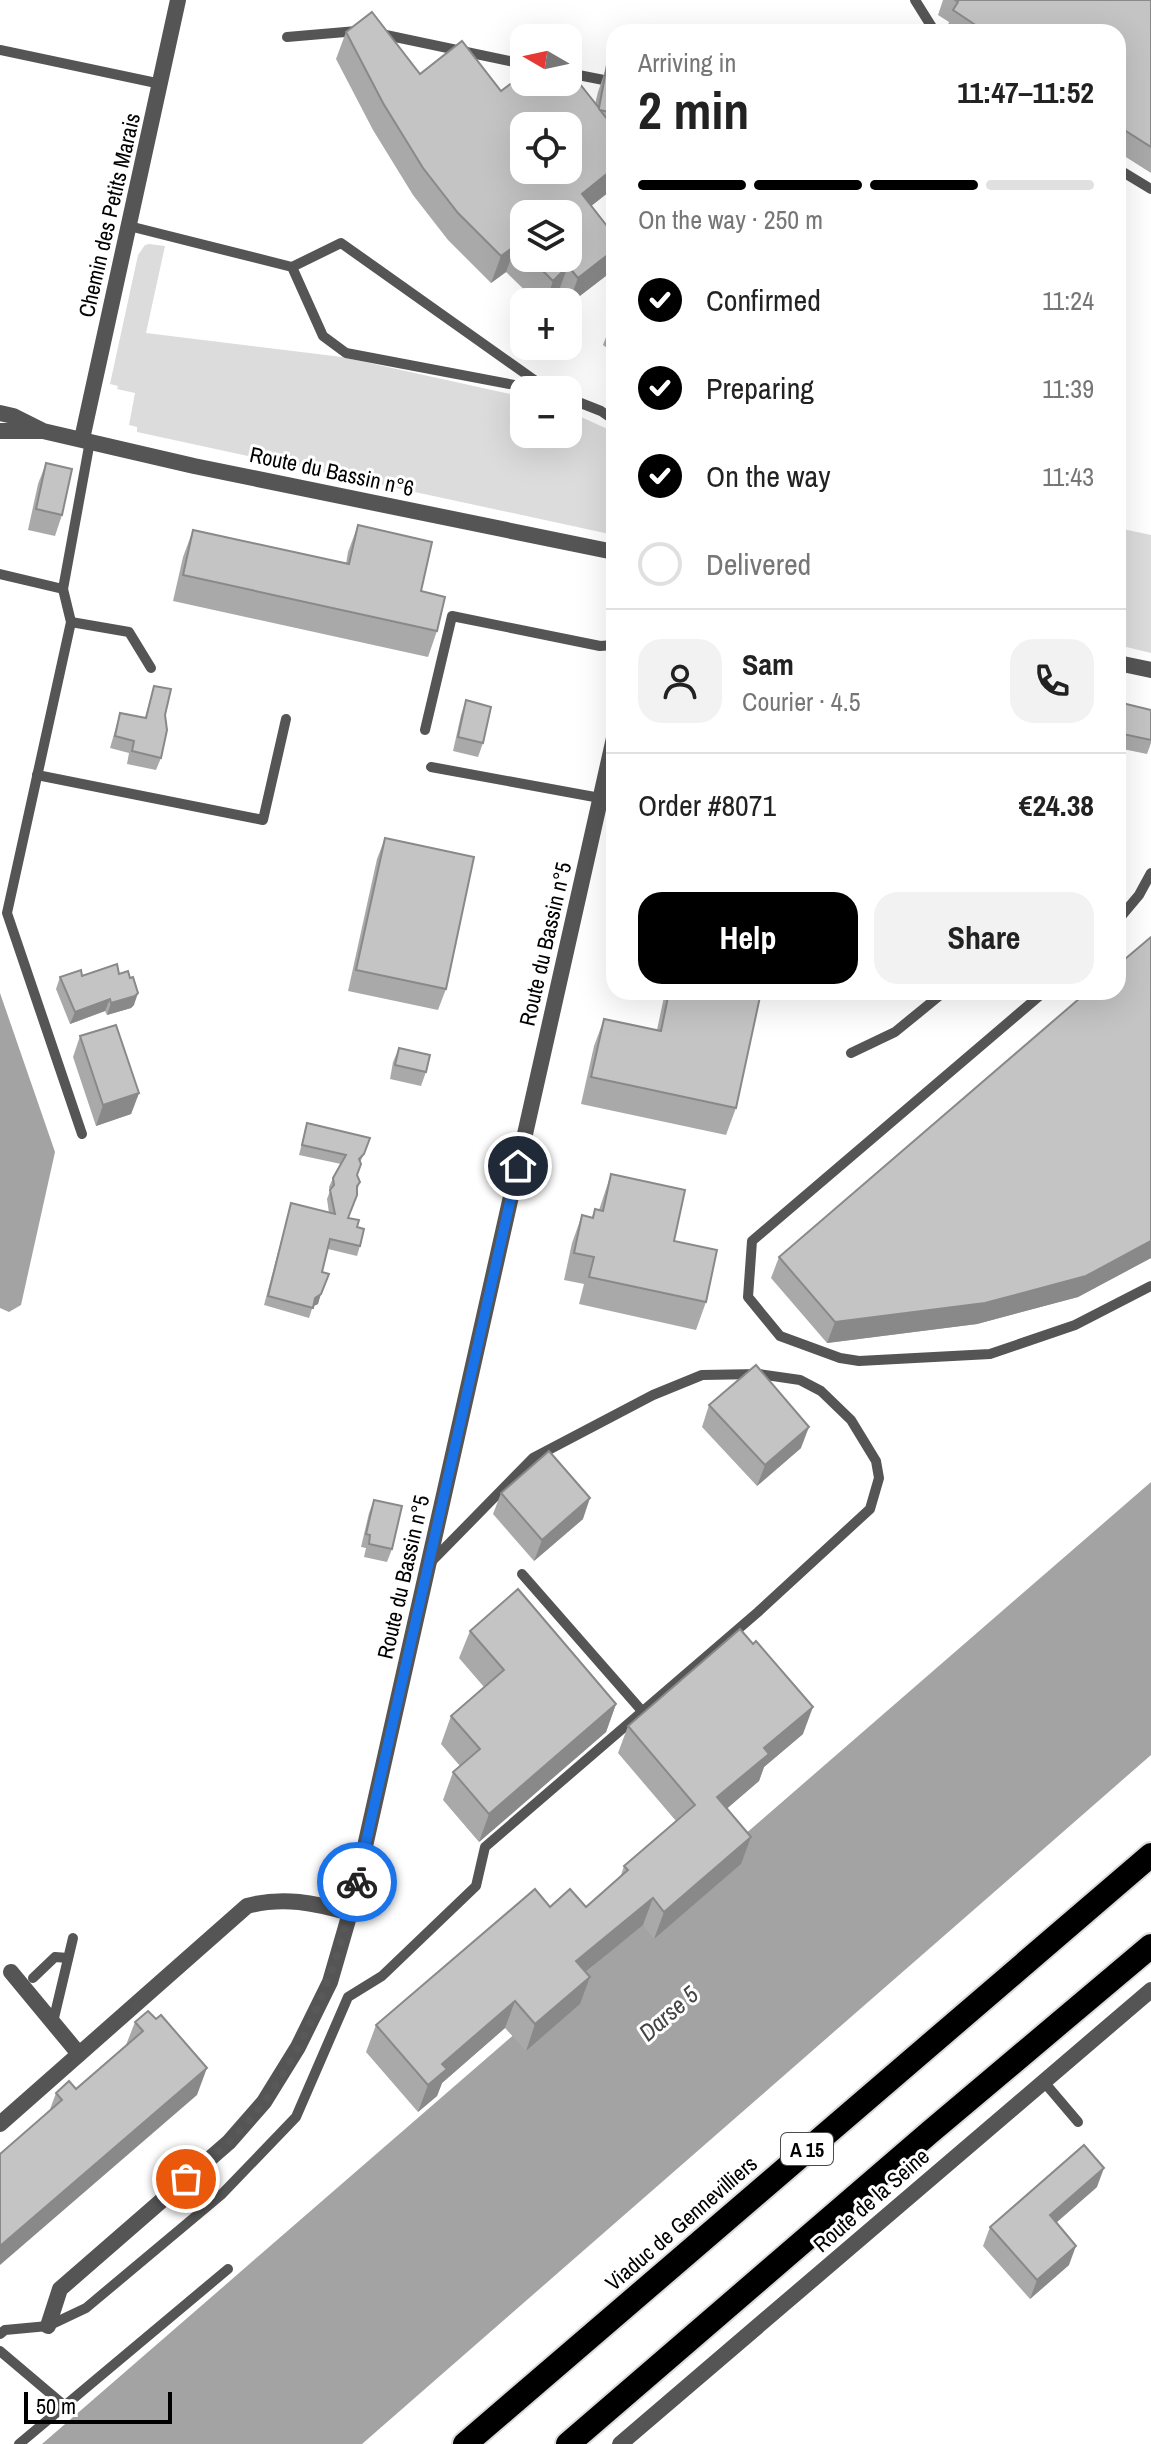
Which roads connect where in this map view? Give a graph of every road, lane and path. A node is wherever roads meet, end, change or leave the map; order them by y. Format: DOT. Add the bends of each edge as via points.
graph roads {
  1 [pos="178,0"];
  2 [pos="915,0"];
  3 [pos="930,24"];
  4 [pos="287,37"];
  5 [pos="0,50"];
  6 [pos="510,61"];
  7 [pos="582,76"];
  8 [pos="606,80"];
  9 [pos="161,84"];
  10 [pos="1126,174"];
  11 [pos="1151,189"];
  12 [pos="129,226"];
  13 [pos="292,267"];
  14 [pos="528,376"];
  15 [pos="510,384"];
  16 [pos="582,404"];
  17 [pos="0,413"];
  18 [pos="606,414"];
  19 [pos="0,431"];
  20 [pos="43,431"];
  21 [pos="86,440"];
  22 [pos="606,550"];
  23 [pos="0,574"];
  24 [pos="63,589"];
  25 [pos="71,622"];
  26 [pos="606,646"];
  27 [pos="1126,665"];
  28 [pos="151,668"];
  29 [pos="1151,670"];
  30 [pos="286,719"];
  31 [pos="425,730"];
  32 [pos="431,767"];
  33 [pos="606,772"];
  34 [pos="37,775"];
  35 [pos="600,798"];
  36 [pos="1151,873"];
  37 [pos="1126,910"];
  38 [pos="934,1000"];
  39 [pos="1035,1000"];
  40 [pos="851,1053"];
  41 [pos="82,1134"];
  42 [pos="1151,1286"];
  43 [pos="428,1565"];
  44 [pos="522,1574"];
  45 [pos="642,1711"];
  46 [pos="1151,1855"];
  47 [pos="350,1913"];
  48 [pos="73,1938"];
  49 [pos="1151,1946"];
  50 [pos="68,1958"];
  51 [pos="11,1972"];
  52 [pos="33,1978"];
  53 [pos="1151,1990"];
  54 [pos="53,2022"];
  55 [pos="79,2054"];
  56 [pos="1044,2082"];
  57 [pos="1078,2122"];
  58 [pos="0,2124"];
  59 [pos="228,2269"];
  60 [pos="48,2326"];
  61 [pos="0,2334"];
  62 [pos="0,2351"];
  63 [pos="65,2406"];
  64 [pos="19,2444"];
  65 [pos="465,2444"];
  66 [pos="568,2444"];
  67 [pos="620,2444"];
  1 -- 9 [label="street, Chemin des Petits Marais"];
  2 -- 3 [label="lane"];
  4 -- 6 [label="lane" via="361,30"];
  5 -- 9 [label="lane"];
  7 -- 8 [label="lane"];
  9 -- 12 [label="street, Chemin des Petits Marais"];
  10 -- 11 [label="lane"];
  12 -- 13 [label="lane"];
  12 -- 21 [label="street, Chemin des Petits Marais"];
  13 -- 14 [label="lane" via="341,243"];
  13 -- 15 [label="lane" via="323,336 346,353"];
  16 -- 18 [label="lane"];
  17 -- 20 [label="street, Route du Bassin n°6"];
  19 -- 20 [label="street, Route du Bassin n°6"];
  20 -- 21 [label="street, Route du Bassin n°6"];
  21 -- 22 [label="street, Route du Bassin n°6"];
  21 -- 24 [label="lane"];
  23 -- 24 [label="lane"];
  24 -- 25 [label="lane"];
  25 -- 28 [label="lane" via="129,632"];
  25 -- 34 [label="lane"];
  26 -- 31 [label="lane" via="452,616"];
  27 -- 29 [label="street"];
  30 -- 34 [label="lane" via="263,820"];
  32 -- 35 [label="lane"];
  33 -- 35 [label="street, Route du Bassin n°5"];
  34 -- 41 [label="lane" via="7,913"];
  35 -- 43 [label="street, Route du Bassin n°5"];
  36 -- 37 [label="lane"];
  38 -- 40 [label="lane" via="895,1032"];
  39 -- 42 [label="lane" via="752,1241 748,1297 780,1336 859,1361 990,1354 1075,1325"];
  43 -- 45 [label="lane" via="533,1458 653,1395 702,1375 759,1374 800,1380 821,1391 851,1420 876,1461 879,1478 870,1509"];
  43 -- 47 [label="street, Route du Bassin n°5"];
  44 -- 45 [label="lane"];
  45 -- 60 [label="lane" via="485,1847 476,1886 382,1976 348,1997 296,2117 221,2195 86,2308"];
  46 -- 65 [label="highway, Viaduc de Gennevilliers / A 15"];
  47 -- 55 [label="street" via="297,1901 247,1906"];
  47 -- 60 [label="street, Route du Bassin n°5" via="330,1982 264,2102 229,2142 60,2289"];
  48 -- 50 [label="lane"];
  49 -- 66 [label="highway"];
  50 -- 52 [label="lane" via="55,1957"];
  50 -- 54 [label="lane"];
  51 -- 54 [label="street"];
  53 -- 56 [label="street, Route de la Seine"];
  54 -- 55 [label="street"];
  55 -- 58 [label="street"];
  56 -- 57 [label="lane"];
  56 -- 67 [label="street, Route de la Seine"];
  59 -- 63 [label="lane"];
  60 -- 61 [label="lane"];
  62 -- 63 [label="lane"];
  63 -- 64 [label="lane"];
}
